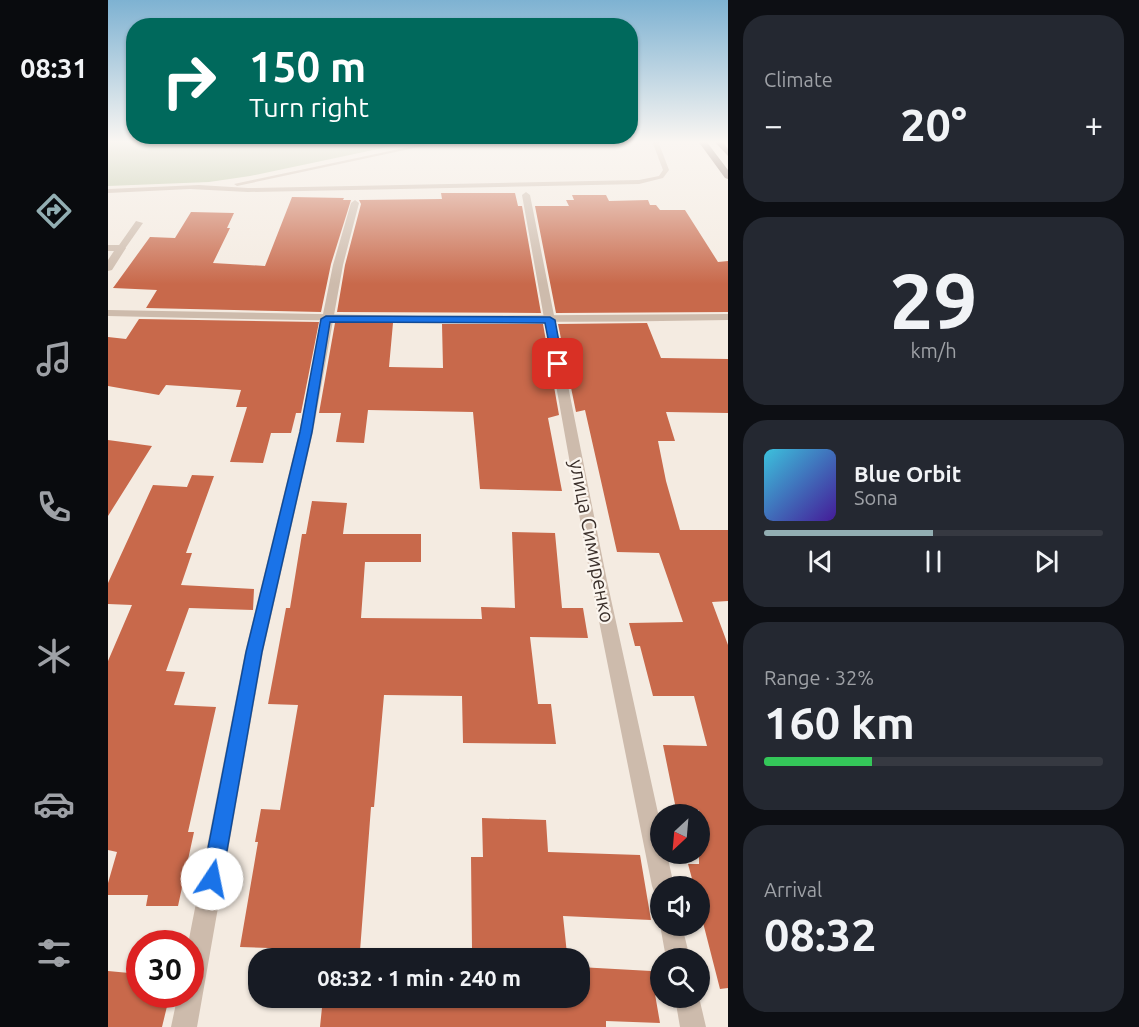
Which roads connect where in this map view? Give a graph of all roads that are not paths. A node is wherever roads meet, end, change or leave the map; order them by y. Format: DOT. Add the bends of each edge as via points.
graph roads {
  1 [pos="166,189"];
  2 [pos="218,189"];
  3 [pos="300,189"];
  4 [pos="108,191"];
  5 [pos="526,195"];
  6 [pos="355,203"];
  7 [pos="139,223"];
  8 [pos="108,248"];
  9 [pos="121,248"];
  10 [pos="108,268"];
  11 [pos="108,313"];
  12 [pos="728,317"];
  13 [pos="326,319"];
  14 [pos="550,320"];
  15 [pos="661,876"];
  16 [pos="202,930"];
  17 [pos="187,1008"];
  18 [pos="689,1008"];
  19 [pos="184,1027"];
  20 [pos="693,1027"];
  1 -- 4 [label="lane"];
  2 -- 3 [label="lane"];
  5 -- 14 [label="street, улица Симиренко"];
  6 -- 13 [label="street"];
  7 -- 9 [label="lane"];
  8 -- 9 [label="street"];
  9 -- 10 [label="street"];
  11 -- 13 [label="lane"];
  12 -- 14 [label="lane"];
  13 -- 14 [label="lane"];
  13 -- 16 [label="street" via="306,432 254,652"];
  14 -- 15 [label="street, улица Симиренко" via="599,581"];
  17 -- 19 [label="street"];
  18 -- 20 [label="street"];
}
